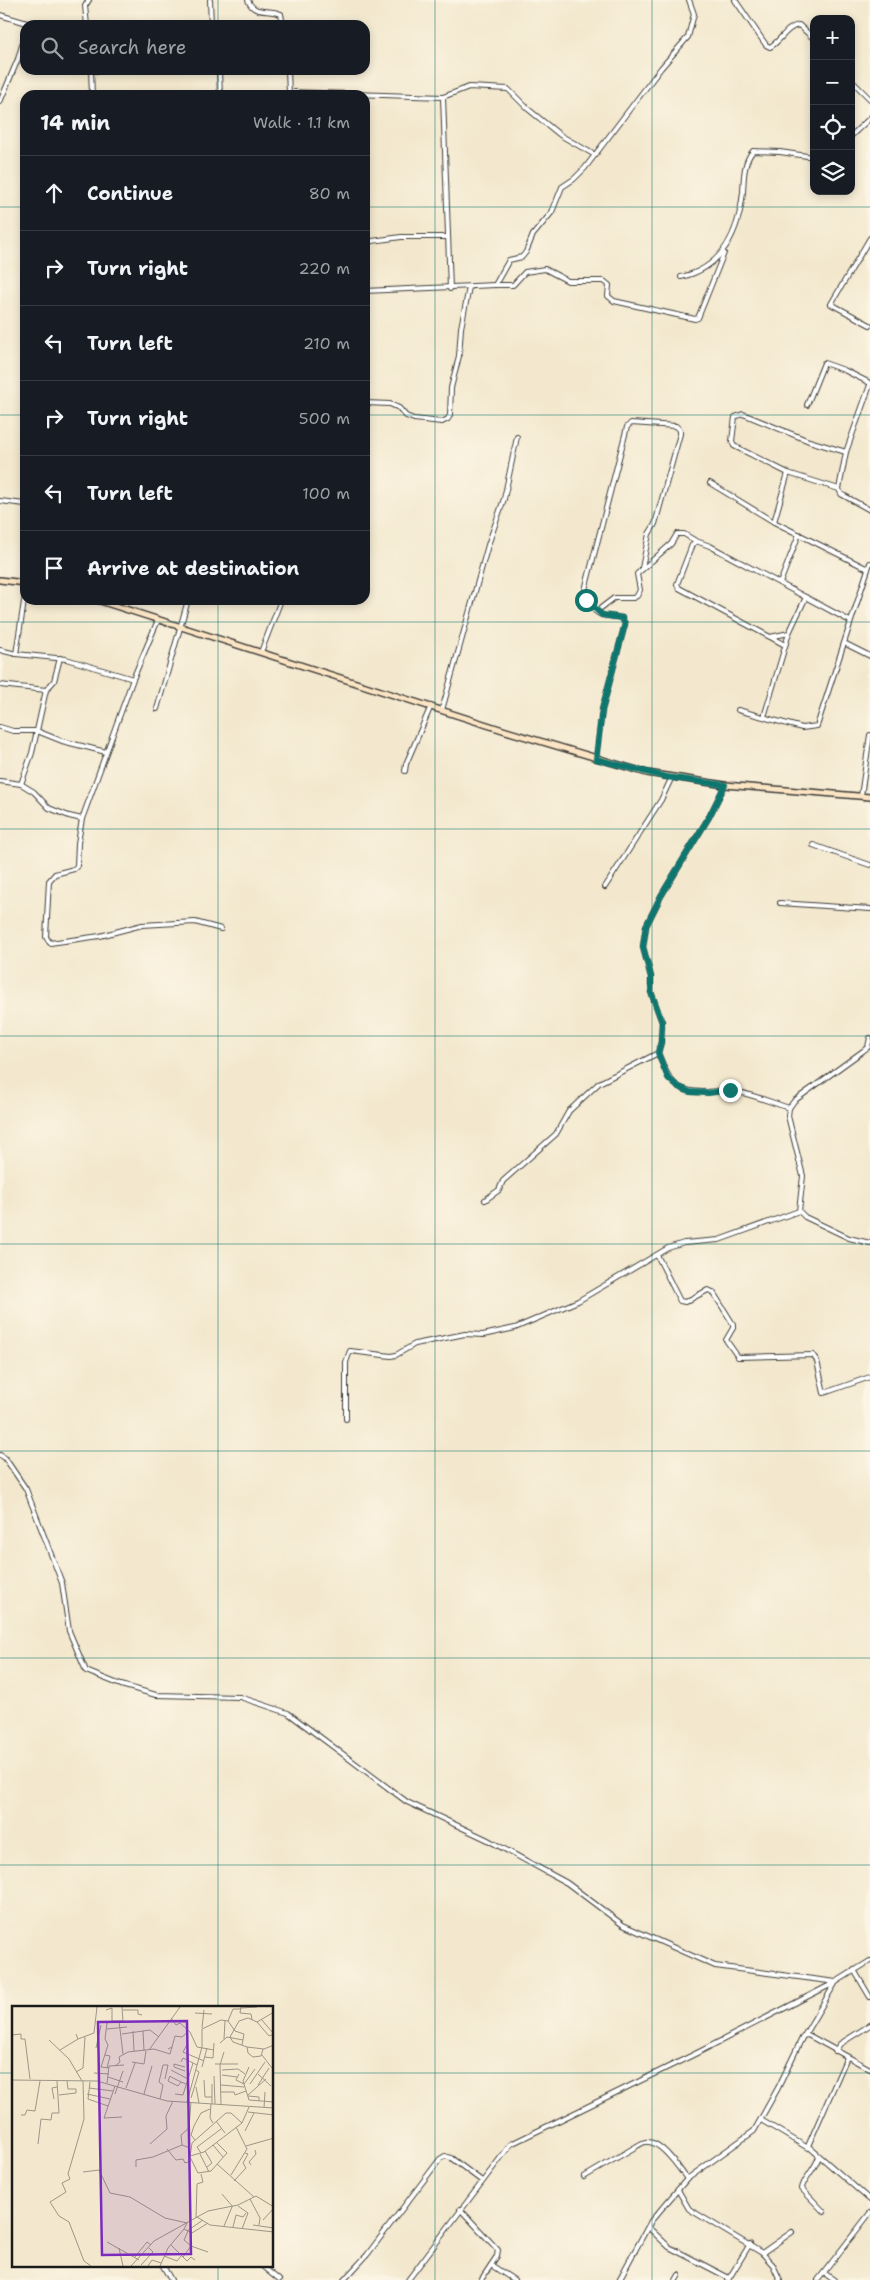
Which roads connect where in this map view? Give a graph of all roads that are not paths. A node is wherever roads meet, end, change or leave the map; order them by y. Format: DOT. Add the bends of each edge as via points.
graph roads {
  1 [pos="89,0"];
  2 [pos="210,0"];
  3 [pos="248,0"];
  4 [pos="689,0"];
  5 [pos="735,0"];
  6 [pos="0,16"];
  7 [pos="86,20"];
  8 [pos="211,20"];
  9 [pos="282,20"];
  10 [pos="20,22"];
  11 [pos="810,35"];
  12 [pos="20,52"];
  13 [pos="91,75"];
  14 [pos="219,75"];
  15 [pos="288,75"];
  16 [pos="855,84"];
  17 [pos="92,90"];
  18 [pos="220,90"];
  19 [pos="289,90"];
  20 [pos="370,95"];
  21 [pos="443,97"];
  22 [pos="870,99"];
  23 [pos="0,102"];
  24 [pos="870,118"];
  25 [pos="855,132"];
  26 [pos="596,155"];
  27 [pos="810,157"];
  28 [pos="447,237"];
  29 [pos="870,238"];
  30 [pos="370,241"];
  31 [pos="724,253"];
  32 [pos="681,277"];
  33 [pos="494,285"];
  34 [pos="469,287"];
  35 [pos="450,289"];
  36 [pos="370,291"];
  37 [pos="870,325"];
  38 [pos="870,384"];
  39 [pos="370,403"];
  40 [pos="807,405"];
  41 [pos="517,437"];
  42 [pos="846,452"];
  43 [pos="788,473"];
  44 [pos="710,483"];
  45 [pos="839,489"];
  46 [pos="0,501"];
  47 [pos="20,503"];
  48 [pos="870,510"];
  49 [pos="774,522"];
  50 [pos="799,534"];
  51 [pos="696,541"];
  52 [pos="870,563"];
  53 [pos="642,568"];
  54 [pos="869,570"];
  55 [pos="0,580"];
  56 [pos="20,582"];
  57 [pos="780,583"];
  58 [pos="806,597"];
  59 [pos="23,605"];
  60 [pos="112,605"];
  61 [pos="187,605"];
  62 [pos="279,605"];
  63 [pos="597,611"];
  64 [pos="158,620"];
  65 [pos="850,621"];
  66 [pos="181,626"];
  67 [pos="789,633"];
  68 [pos="770,637"];
  69 [pos="844,643"];
  70 [pos="785,645"];
  71 [pos="0,650"];
  72 [pos="261,652"];
  73 [pos="16,654"];
  74 [pos="870,656"];
  75 [pos="60,658"];
  76 [pos="132,679"];
  77 [pos="0,685"];
  78 [pos="46,690"];
  79 [pos="431,706"];
  80 [pos="157,709"];
  81 [pos="442,710"];
  82 [pos="738,710"];
  83 [pos="764,718"];
  84 [pos="0,727"];
  85 [pos="37,731"];
  86 [pos="870,735"];
  87 [pos="106,752"];
  88 [pos="596,759"];
  89 [pos="405,771"];
  90 [pos="672,777"];
  91 [pos="0,781"];
  92 [pos="21,784"];
  93 [pos="725,785"];
  94 [pos="861,796"];
  95 [pos="870,797"];
  96 [pos="82,819"];
  97 [pos="813,845"];
  98 [pos="870,865"];
  99 [pos="605,887"];
  100 [pos="780,903"];
  101 [pos="870,910"];
  102 [pos="220,929"];
  103 [pos="870,1038"];
  104 [pos="658,1053"];
  105 [pos="789,1108"];
  106 [pos="485,1200"];
  107 [pos="799,1212"];
  108 [pos="870,1243"];
  109 [pos="656,1255"];
  110 [pos="870,1377"];
  111 [pos="346,1419"];
  112 [pos="0,1455"];
  113 [pos="870,1961"];
  114 [pos="854,1970"];
  115 [pos="836,1982"];
  116 [pos="870,1997"];
  117 [pos="870,2025"];
  118 [pos="805,2034"];
  119 [pos="835,2051"];
  120 [pos="847,2057"];
  121 [pos="870,2069"];
  122 [pos="761,2120"];
  123 [pos="809,2148"];
  124 [pos="819,2156"];
  125 [pos="584,2177"];
  126 [pos="687,2179"];
  127 [pos="482,2181"];
  128 [pos="678,2190"];
  129 [pos="870,2200"];
  130 [pos="460,2209"];
  131 [pos="824,2212"];
  132 [pos="870,2213"];
  133 [pos="648,2227"];
  134 [pos="792,2232"];
  135 [pos="750,2244"];
  136 [pos="762,2253"];
  137 [pos="491,2265"];
  138 [pos="164,2268"];
  139 [pos="264,2268"];
  140 [pos="824,2272"];
  141 [pos="679,2274"];
  142 [pos="728,2279"];
  143 [pos="171,2280"];
  144 [pos="278,2280"];
  145 [pos="344,2280"];
  146 [pos="408,2280"];
  147 [pos="481,2280"];
  148 [pos="514,2280"];
  149 [pos="619,2280"];
  150 [pos="676,2280"];
  151 [pos="780,2280"];
  152 [pos="818,2280"];
  153 [pos="834,2280"];
  1 -- 7 [label="street" via="85,6"];
  2 -- 8 [label="street"];
  3 -- 9 [label="street" via="252,8 281,14"];
  4 -- 26 [label="street" via="694,14 688,37"];
  5 -- 11 [label="street" via="770,47 789,29 799,25"];
  6 -- 10 [label="street"];
  12 -- 23 [label="street"];
  13 -- 17 [label="street"];
  14 -- 18 [label="street"];
  15 -- 19 [label="street"];
  16 -- 22 [label="street"];
  20 -- 21 [label="street"];
  21 -- 26 [label="street" via="469,87 508,89 560,135"];
  21 -- 28 [label="street"];
  24 -- 25 [label="street"];
  26 -- 33 [label="street" via="562,187 552,212 533,235 526,252 522,257 510,260"];
  27 -- 31 [label="street" via="765,151 750,154 739,219"];
  28 -- 30 [label="street" via="401,237"];
  28 -- 35 [label="street"];
  29 -- 37 [label="street" via="831,304"];
  31 -- 32 [label="street" via="691,275"];
  31 -- 33 [label="street" via="695,320 614,301 608,296 609,285 604,281 568,281 545,269 525,272 513,285"];
  33 -- 34 [label="street"];
  34 -- 35 [label="street"];
  34 -- 39 [label="street" via="448,420 414,420 390,404"];
  35 -- 36 [label="street"];
  38 -- 40 [label="street" via="850,372 824,363"];
  38 -- 42 [label="street"];
  41 -- 81 [label="street" via="504,499"];
  42 -- 43 [label="street" via="743,414 735,417 734,446"];
  42 -- 45 [label="street"];
  43 -- 45 [label="street"];
  43 -- 49 [label="street"];
  44 -- 49 [label="street"];
  45 -- 48 [label="street" via="841,494"];
  46 -- 47 [label="street"];
  49 -- 50 [label="street"];
  50 -- 54 [label="street"];
  50 -- 57 [label="street"];
  51 -- 53 [label="street" via="679,533 658,557"];
  51 -- 57 [label="street"];
  51 -- 68 [label="street" via="677,586"];
  52 -- 54 [label="street"];
  53 -- 63 [label="street" via="637,574 640,590 637,596 614,598"];
  53 -- 63 [label="street" via="649,534 655,524 680,434 676,426 631,423 627,427 585,590 586,600"];
  54 -- 65 [label="street"];
  55 -- 56 [label="main road"];
  57 -- 58 [label="street"];
  58 -- 65 [label="street"];
  58 -- 67 [label="street"];
  59 -- 73 [label="street"];
  60 -- 64 [label="main road"];
  61 -- 66 [label="street"];
  62 -- 72 [label="street"];
  63 -- 88 [label="street" via="602,615 622,618 625,628 602,710"];
  64 -- 66 [label="main road"];
  64 -- 76 [label="street"];
  65 -- 69 [label="street"];
  66 -- 72 [label="main road"];
  66 -- 80 [label="street"];
  67 -- 68 [label="street"];
  67 -- 70 [label="street"];
  68 -- 70 [label="street"];
  69 -- 74 [label="street"];
  69 -- 83 [label="street" via="817,726 802,728"];
  70 -- 83 [label="street"];
  71 -- 73 [label="street"];
  72 -- 79 [label="main road"];
  73 -- 75 [label="street"];
  75 -- 76 [label="street"];
  75 -- 78 [label="street" via="54,681"];
  76 -- 87 [label="street"];
  77 -- 78 [label="street"];
  78 -- 85 [label="street"];
  79 -- 81 [label="main road"];
  79 -- 89 [label="street"];
  81 -- 88 [label="main road"];
  82 -- 83 [label="street"];
  84 -- 85 [label="street" via="13,731"];
  85 -- 87 [label="street"];
  85 -- 92 [label="street"];
  86 -- 94 [label="street"];
  87 -- 96 [label="street"];
  88 -- 90 [label="main road"];
  90 -- 93 [label="main road"];
  90 -- 99 [label="street" via="661,800"];
  91 -- 92 [label="street"];
  92 -- 96 [label="street" via="49,808"];
  93 -- 94 [label="main road"];
  93 -- 104 [label="street" via="646,926 643,947 651,977 651,992 662,1022"];
  94 -- 95 [label="main road"];
  96 -- 102 [label="street" via="77,866 54,874 49,881 46,937 50,944 142,925 195,922"];
  97 -- 98 [label="street"];
  100 -- 101 [label="street"];
  103 -- 105 [label="street" via="868,1047"];
  104 -- 105 [label="street" via="668,1078 690,1092 730,1090"];
  104 -- 106 [label="street" via="599,1083 570,1111 556,1134"];
  105 -- 107 [label="street" via="788,1116 803,1176"];
  107 -- 108 [label="street" via="849,1238"];
  107 -- 109 [label="street" via="719,1240 684,1243"];
  109 -- 110 [label="street" via="680,1301 685,1302 708,1290 713,1292 733,1324 726,1340 738,1357 813,1355 824,1393"];
  109 -- 111 [label="street" via="578,1300 515,1328 415,1344 391,1356 350,1351 346,1362"];
  112 -- 115 [label="street" via="26,1489 62,1583 68,1631 86,1671 121,1686 156,1695 240,1697 288,1713 407,1802 486,1839 567,1883 623,1925 715,1966"];
  113 -- 114 [label="street"];
  114 -- 115 [label="street"];
  114 -- 116 [label="street"];
  115 -- 118 [label="street"];
  115 -- 127 [label="street" via="511,2144"];
  117 -- 119 [label="street" via="840,2044"];
  118 -- 119 [label="street"];
  118 -- 122 [label="street"];
  119 -- 120 [label="street"];
  120 -- 121 [label="street"];
  120 -- 123 [label="street"];
  122 -- 123 [label="street"];
  122 -- 126 [label="street" via="754,2131"];
  123 -- 124 [label="street"];
  124 -- 129 [label="street"];
  124 -- 131 [label="street" via="802,2189"];
  125 -- 126 [label="street" via="645,2142 651,2142 673,2159"];
  126 -- 128 [label="street"];
  127 -- 130 [label="street"];
  127 -- 145 [label="street" via="451,2158 440,2159"];
  128 -- 133 [label="street"];
  128 -- 135 [label="street" via="689,2209"];
  130 -- 137 [label="street" via="498,2250"];
  130 -- 146 [label="street"];
  132 -- 140 [label="street"];
  133 -- 142 [label="street" via="669,2248"];
  133 -- 149 [label="street"];
  134 -- 136 [label="street"];
  135 -- 136 [label="street"];
  135 -- 142 [label="street"];
  136 -- 151 [label="street"];
  137 -- 147 [label="street"];
  137 -- 148 [label="street"];
  138 -- 143 [label="street"];
  139 -- 144 [label="street"];
  140 -- 152 [label="street"];
  140 -- 153 [label="street"];
  141 -- 150 [label="street"];
}
